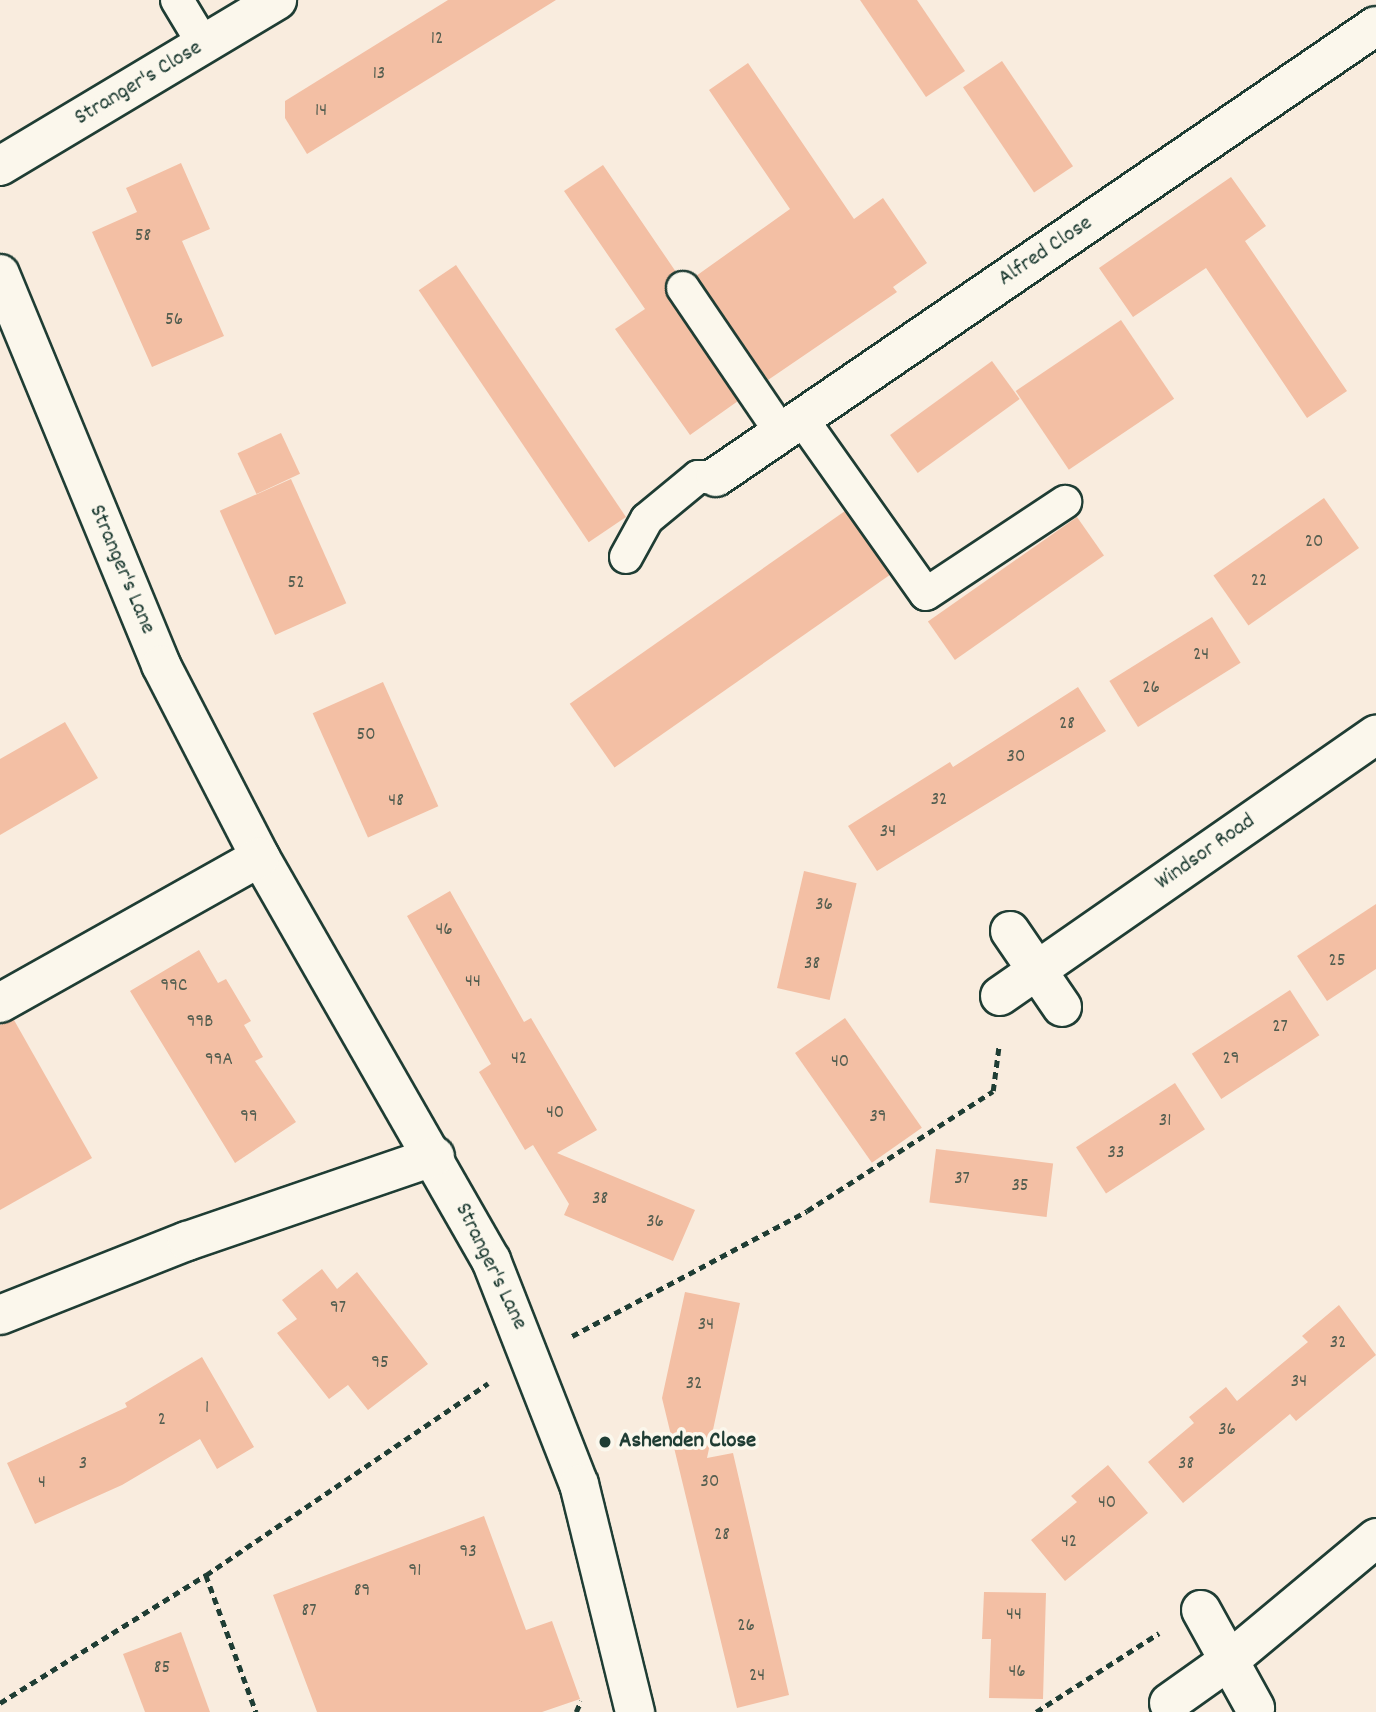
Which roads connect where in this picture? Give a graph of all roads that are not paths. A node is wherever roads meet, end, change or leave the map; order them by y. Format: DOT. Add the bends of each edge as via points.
graph roads {
  1 [pos="177,0"];
  2 [pos="277,0"];
  3 [pos="1376,26"];
  4 [pos="204,45"];
  5 [pos="0,166"];
  6 [pos="0,274"];
  7 [pos="682,288"];
  8 [pos="792,426"];
  9 [pos="716,477"];
  10 [pos="1065,502"];
  11 [pos="626,557"];
  12 [pos="1376,735"];
  13 [pos="260,857"];
  14 [pos="1010,931"];
  15 [pos="1037,970"];
  16 [pos="1000,996"];
  17 [pos="0,1003"];
  18 [pos="1062,1007"];
  19 [pos="435,1156"];
  20 [pos="0,1315"];
  21 [pos="1376,1538"];
  22 [pos="1201,1610"];
  23 [pos="1231,1659"];
  24 [pos="1169,1703"];
  25 [pos="1255,1708"];
  26 [pos="635,1712"];
  1 -- 4 [label="lane"];
  2 -- 4 [label="street, Stranger's Close"];
  3 -- 8 [label="street, Alfred Close"];
  4 -- 5 [label="street, Stranger's Close"];
  6 -- 13 [label="street, Stranger's Lane" via="161,665"];
  7 -- 8 [label="lane"];
  8 -- 9 [label="street, Alfred Close"];
  8 -- 10 [label="lane" via="926,594"];
  9 -- 11 [label="lane" via="698,477 647,519"];
  12 -- 15 [label="street, Windsor Road"];
  13 -- 17 [label="street"];
  13 -- 19 [label="street, Stranger's Lane"];
  14 -- 15 [label="street"];
  15 -- 16 [label="street, Windsor Road"];
  15 -- 18 [label="street"];
  19 -- 20 [label="street" via="187,1241"];
  19 -- 26 [label="street, Stranger's Lane" via="491,1259 579,1485"];
  21 -- 23 [label="street"];
  22 -- 23 [label="street"];
  23 -- 24 [label="street"];
  23 -- 25 [label="street"];
}
